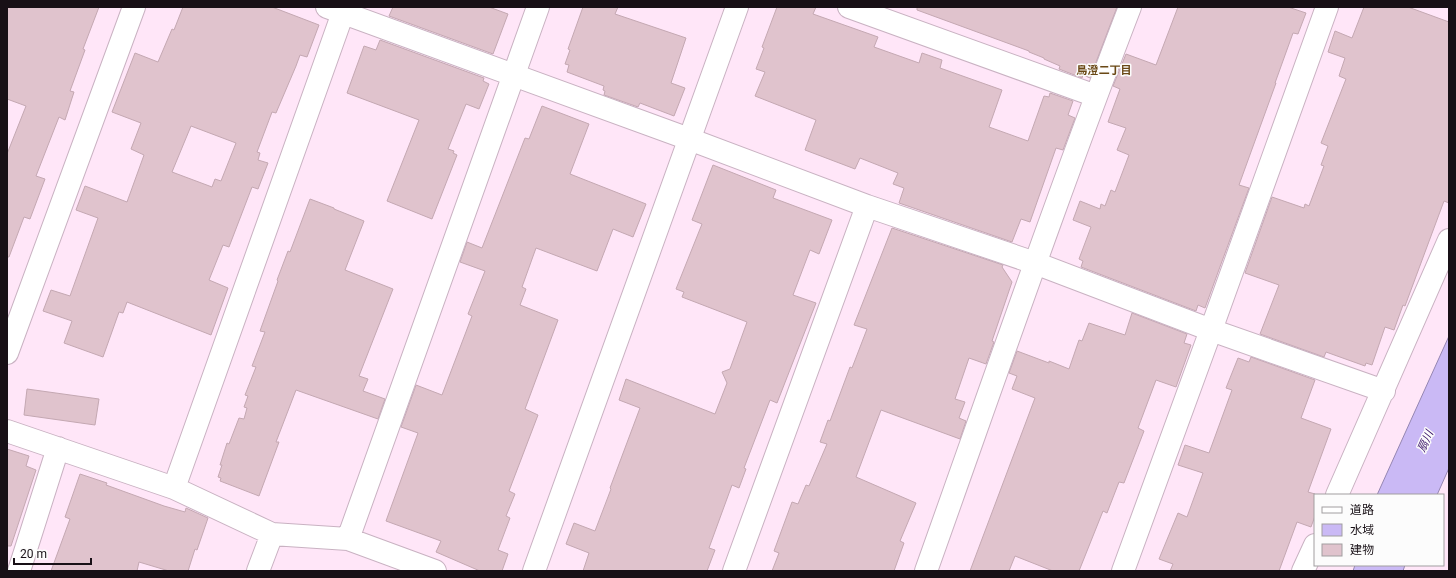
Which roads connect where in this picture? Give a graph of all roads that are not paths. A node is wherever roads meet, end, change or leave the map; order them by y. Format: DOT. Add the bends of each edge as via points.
graph roads {
  1 [pos="134,7"];
  2 [pos="538,7"];
  3 [pos="737,7"];
  4 [pos="849,7"];
  5 [pos="1130,7"];
  6 [pos="1327,7"];
  7 [pos="338,9"];
  8 [pos="513,76"];
  9 [pos="1096,96"];
  10 [pos="689,139"];
  11 [pos="867,206"];
  12 [pos="1449,240"];
  13 [pos="1035,263"];
  14 [pos="1211,330"];
  15 [pos="7,353"];
  16 [pos="1384,390"];
  17 [pos="7,431"];
  18 [pos="58,448"];
  19 [pos="174,488"];
  20 [pos="1337,494"];
  21 [pos="272,534"];
  22 [pos="348,539"];
  23 [pos="1314,547"];
  24 [pos="19,571"];
  25 [pos="258,571"];
  26 [pos="435,571"];
  27 [pos="534,571"];
  28 [pos="734,571"];
  29 [pos="926,571"];
  30 [pos="1123,571"];
  31 [pos="1304,571"];
  1 -- 15 [label="street"];
  2 -- 8 [label="street"];
  3 -- 10 [label="street"];
  4 -- 9 [label="street"];
  5 -- 9 [label="street"];
  6 -- 14 [label="street"];
  7 -- 8 [label="street"];
  7 -- 19 [label="street"];
  8 -- 10 [label="street"];
  8 -- 22 [label="street"];
  9 -- 13 [label="street"];
  10 -- 11 [label="street"];
  10 -- 27 [label="street"];
  11 -- 13 [label="street"];
  11 -- 28 [label="street"];
  12 -- 16 [label="street"];
  13 -- 14 [label="street"];
  13 -- 29 [label="street"];
  14 -- 16 [label="street"];
  14 -- 30 [label="street"];
  16 -- 20 [label="street"];
  17 -- 18 [label="street"];
  18 -- 19 [label="street"];
  18 -- 24 [label="street"];
  19 -- 21 [label="street"];
  21 -- 22 [label="street"];
  21 -- 25 [label="street"];
  22 -- 26 [label="street"];
  23 -- 31 [label="street"];
}
